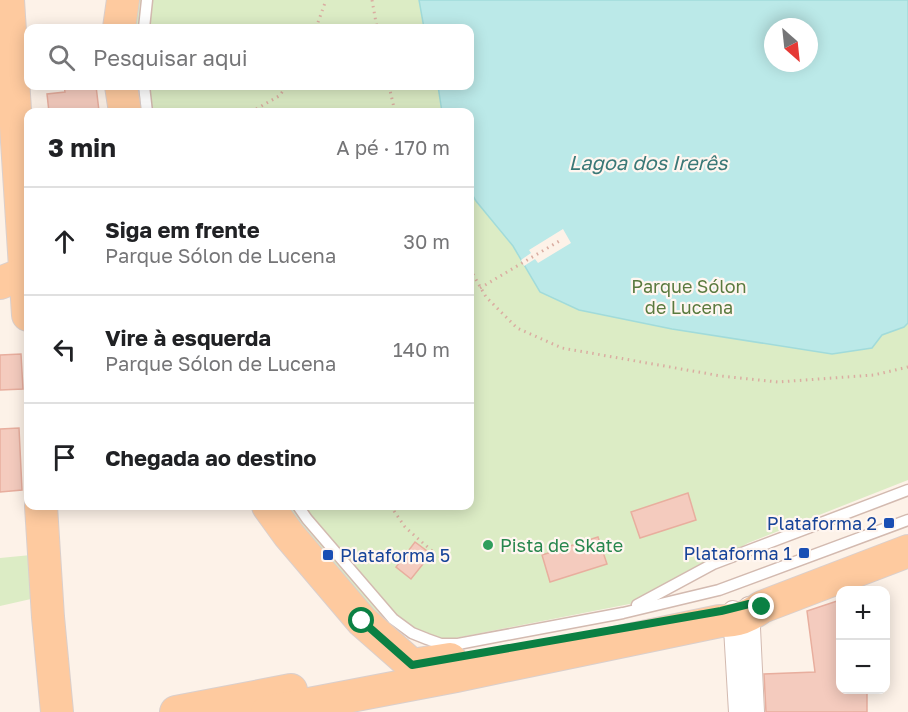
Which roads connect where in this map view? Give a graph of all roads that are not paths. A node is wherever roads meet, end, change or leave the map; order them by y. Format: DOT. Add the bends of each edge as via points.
graph roads {
  1 [pos="8,0"];
  2 [pos="123,0"];
  3 [pos="147,0"];
  4 [pos="120,24"];
  5 [pos="144,24"];
  6 [pos="13,54"];
  7 [pos="122,90"];
  8 [pos="144,90"];
  9 [pos="124,108"];
  10 [pos="147,108"];
  11 [pos="17,212"];
  12 [pos="18,276"];
  13 [pos="24,299"];
  14 [pos="908,490"];
  15 [pos="41,510"];
  16 [pos="271,510"];
  17 [pos="301,510"];
  18 [pos="908,520"];
  19 [pos="908,551"];
  20 [pos="746,611"];
  21 [pos="623,612"];
  22 [pos="415,674"];
  23 [pos="57,712"];
  24 [pos="176,712"];
  25 [pos="267,712"];
  26 [pos="739,712"];
  27 [pos="754,712"];
  1 -- 6 [label="main road"];
  2 -- 4 [label="main road"];
  3 -- 5 [label="lane"];
  6 -- 11 [label="main road"];
  7 -- 9 [label="main road"];
  8 -- 10 [label="lane"];
  11 -- 12 [label="main road"];
  12 -- 13 [label="main road"];
  14 -- 21 [label="lane" via="713,564"];
  15 -- 23 [label="main road"];
  16 -- 22 [label="main road" via="362,621"];
  17 -- 21 [label="lane" via="393,619 434,642 458,644"];
  18 -- 21 [label="lane" via="719,590"];
  19 -- 20 [label="main road"];
  20 -- 22 [label="main road"];
  20 -- 26 [label="street"];
  20 -- 27 [label="street"];
  22 -- 24 [label="main road"];
  22 -- 25 [label="main road"];
}
